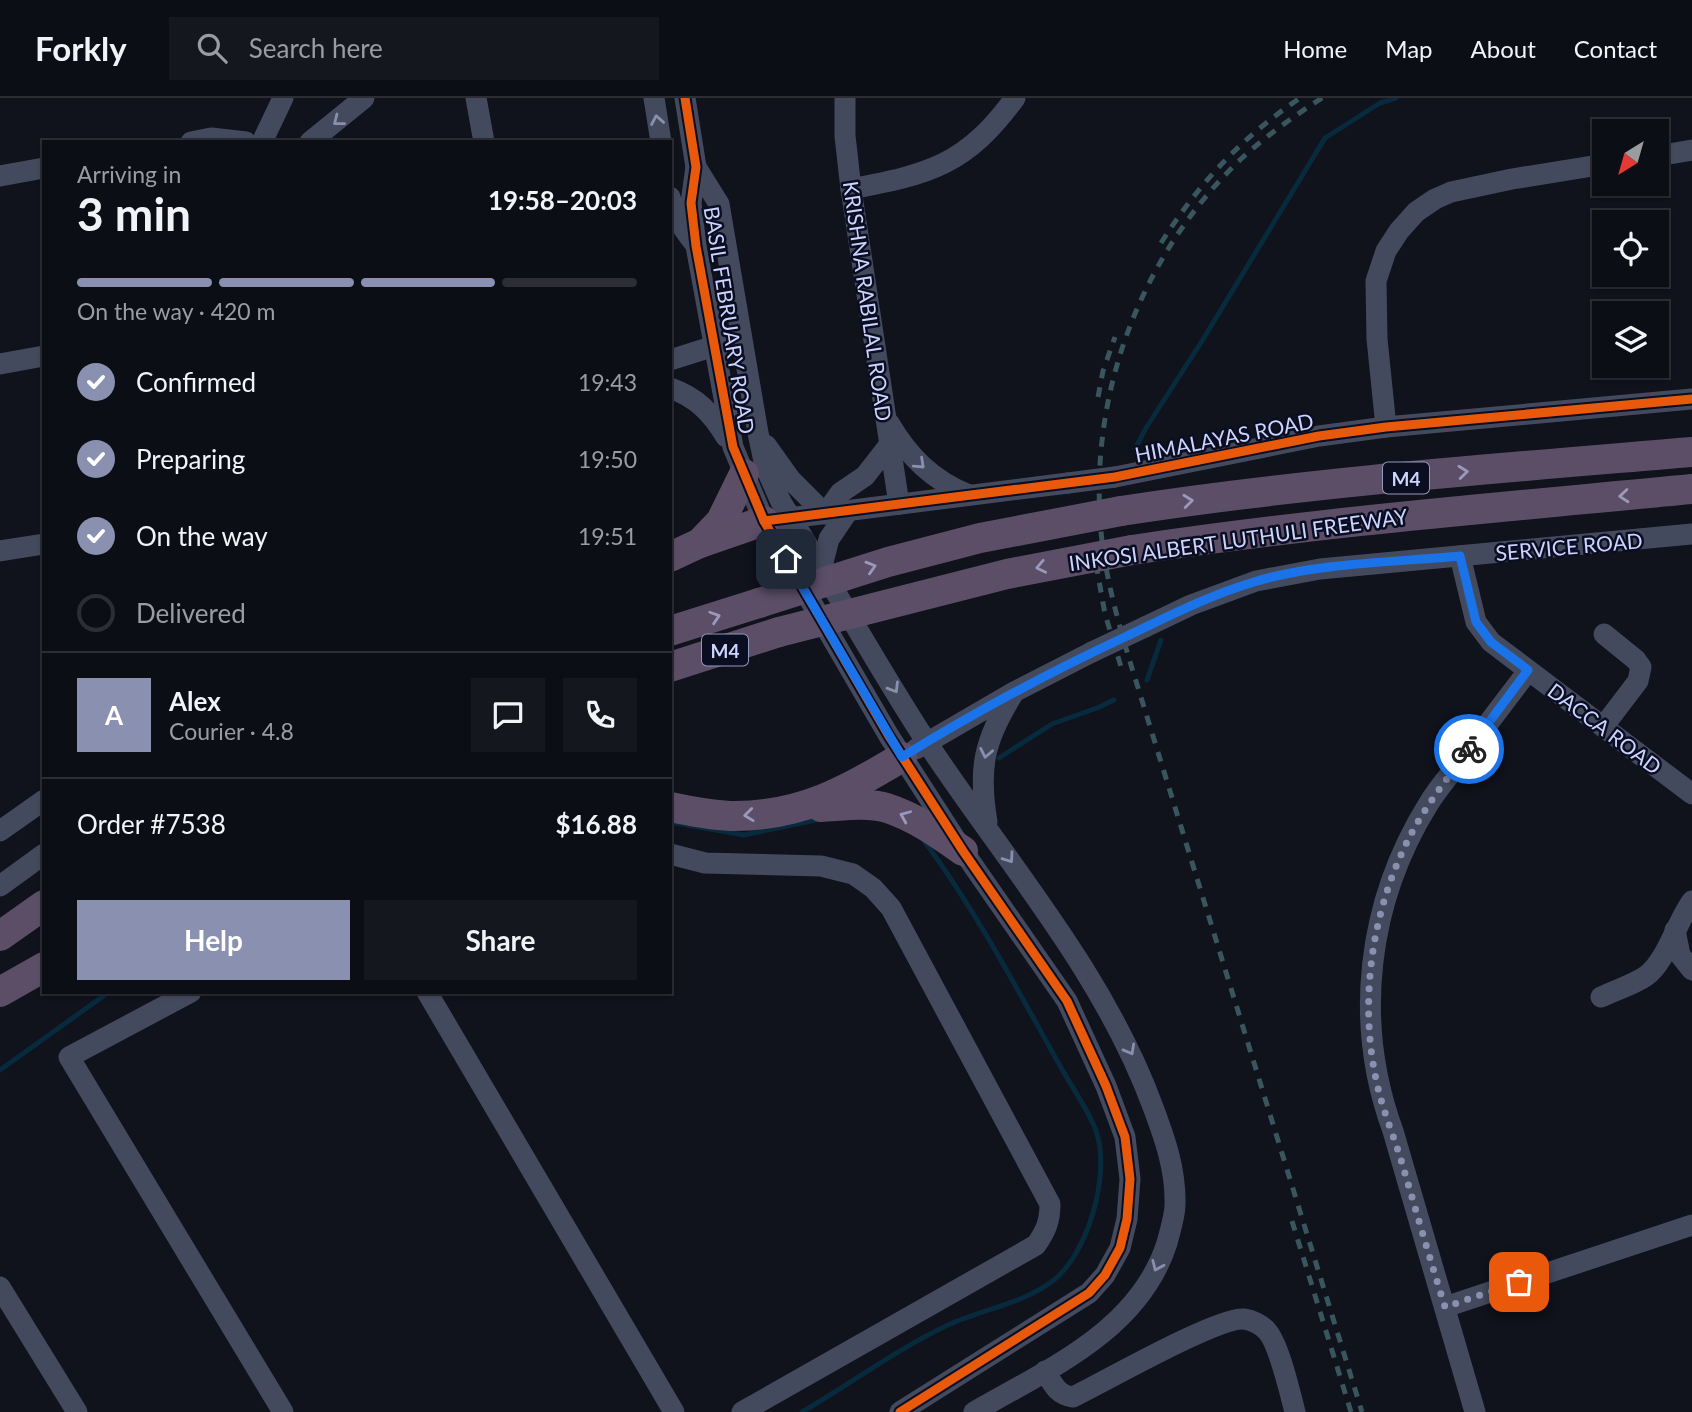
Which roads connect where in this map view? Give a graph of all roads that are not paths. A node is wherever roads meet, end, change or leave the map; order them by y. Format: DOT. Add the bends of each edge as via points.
graph roads {
  1 [pos="283,98"];
  2 [pos="364,98"];
  3 [pos="476,98"];
  4 [pos="654,98"];
  5 [pos="685,98"];
  6 [pos="845,98"];
  7 [pos="1015,98"];
  8 [pos="201,140"];
  9 [pos="228,140"];
  10 [pos="263,140"];
  11 [pos="312,140"];
  12 [pos="484,140"];
  13 [pos="661,140"];
  14 [pos="1692,150"];
  15 [pos="1670,154"];
  16 [pos="1592,166"];
  17 [pos="696,167"];
  18 [pos="42,168"];
  19 [pos="0,176"];
  20 [pos="851,189"];
  21 [pos="672,202"];
  22 [pos="696,246"];
  23 [pos="743,339"];
  24 [pos="713,346"];
  25 [pos="42,356"];
  26 [pos="672,359"];
  27 [pos="0,364"];
  28 [pos="672,389"];
  29 [pos="1692,399"];
  30 [pos="886,417"];
  31 [pos="1386,427"];
  32 [pos="758,433"];
  33 [pos="890,444"];
  34 [pos="1692,452"];
  35 [pos="738,461"];
  36 [pos="1692,489"];
  37 [pos="969,495"];
  38 [pos="899,504"];
  39 [pos="848,511"];
  40 [pos="825,514"];
  41 [pos="778,520"];
  42 [pos="1692,534"];
  43 [pos="700,543"];
  44 [pos="42,544"];
  45 [pos="0,551"];
  46 [pos="672,556"];
  47 [pos="1460,556"];
  48 [pos="821,570"];
  49 [pos="672,630"];
  50 [pos="1604,634"];
  51 [pos="672,666"];
  52 [pos="1528,670"];
  53 [pos="1014,692"];
  54 [pos="1603,727"];
  55 [pos="915,749"];
  56 [pos="1692,794"];
  57 [pos="42,801"];
  58 [pos="672,807"];
  59 [pos="803,808"];
  60 [pos="988,828"];
  61 [pos="0,831"];
  62 [pos="963,851"];
  63 [pos="42,855"];
  64 [pos="672,855"];
  65 [pos="0,886"];
  66 [pos="1692,901"];
  67 [pos="42,906"];
  68 [pos="42,927"];
  69 [pos="1675,930"];
  70 [pos="0,936"];
  71 [pos="0,951"];
  72 [pos="42,968"];
  73 [pos="1692,970"];
  74 [pos="0,992"];
  75 [pos="42,992"];
  76 [pos="187,994"];
  77 [pos="428,994"];
  78 [pos="1601,997"];
  79 [pos="0,1011"];
  80 [pos="1692,1225"];
  81 [pos="0,1287"];
  82 [pos="1445,1307"];
  83 [pos="1045,1371"];
  84 [pos="77,1412"];
  85 [pos="283,1412"];
  86 [pos="674,1412"];
  87 [pos="742,1412"];
  88 [pos="900,1412"];
  89 [pos="974,1412"];
  90 [pos="1296,1412"];
  91 [pos="1475,1412"];
  1 -- 10 [label="street"];
  2 -- 11 [label="street, one-way"];
  3 -- 12 [label="street"];
  13 -- 4 [label="street, one-way"];
  5 -- 17 [label="street, BASIL FEBRUARY ROAD"];
  6 -- 20 [label="street, KRISHNA RABILAL ROAD"];
  7 -- 20 [label="street" via="979,142 954,159 926,171"];
  8 -- 9 [label="street"];
  14 -- 15 [label="street"];
  16 -- 31 [label="street" via="1451,192 1416,212 1399,231 1376,281"];
  17 -- 22 [label="street, BASIL FEBRUARY ROAD" via="691,203"];
  17 -- 23 [label="street, BASIL FEBRUARY ROAD" via="719,204"];
  18 -- 19 [label="street"];
  20 -- 30 [label="street, KRISHNA RABILAL ROAD"];
  21 -- 22 [label="street" via="681,226"];
  22 -- 24 [label="street, BASIL FEBRUARY ROAD"];
  23 -- 24 [label="street"];
  23 -- 32 [label="street, BASIL FEBRUARY ROAD"];
  24 -- 26 [label="street"];
  24 -- 35 [label="street, BASIL FEBRUARY ROAD"];
  25 -- 27 [label="street"];
  28 -- 35 [label="street" via="706,408"];
  29 -- 31 [label="street, HIMALAYAS ROAD"];
  30 -- 33 [label="street, KRISHNA RABILAL ROAD"];
  30 -- 37 [label="street, one-way" via="920,466"];
  31 -- 37 [label="street, HIMALAYAS ROAD, bridge" via="1115,477"];
  32 -- 40 [label="street" via="791,480"];
  32 -- 41 [label="street, BASIL FEBRUARY ROAD" via="765,466 781,502"];
  33 -- 38 [label="street, KRISHNA RABILAL ROAD"];
  33 -- 40 [label="street"];
  49 -- 34 [label="highway, INKOSI ALBERT LUTHULI FREEWAY / M4, one-way, bridge" via="887,562 980,538 1121,511 1433,475"];
  35 -- 41 [label="street, BASIL FEBRUARY ROAD"];
  35 -- 43 [label="highway" via="720,521"];
  36 -- 51 [label="highway, INKOSI ALBERT LUTHULI FREEWAY / M4, one-way, bridge" via="1392,518 1132,550 1007,574 779,632"];
  37 -- 38 [label="street, HIMALAYAS ROAD"];
  38 -- 39 [label="street, HIMALAYAS ROAD"];
  39 -- 40 [label="street, HIMALAYAS ROAD"];
  39 -- 48 [label="street" via="829,539"];
  40 -- 41 [label="street, HIMALAYAS ROAD"];
  41 -- 43 [label="highway"];
  41 -- 48 [label="street, BASIL FEBRUARY ROAD"];
  41 -- 55 [label="street, BASIL FEBRUARY ROAD"];
  42 -- 47 [label="street, SERVICE ROAD"];
  43 -- 46 [label="highway"];
  44 -- 45 [label="street"];
  47 -- 52 [label="street, DACCA ROAD" via="1476,622 1491,642"];
  47 -- 53 [label="street, SERVICE ROAD, bridge" via="1320,569 1256,581 1145,627"];
  48 -- 55 [label="street, BASIL FEBRUARY ROAD, one-way"];
  50 -- 54 [label="street" via="1641,667 1638,681"];
  52 -- 54 [label="street, DACCA ROAD"];
  52 -- 82 [label="street" via="1430,802 1406,843 1376,930 1370,976 1370,1023 1382,1102"];
  53 -- 55 [label="street, SERVICE ROAD"];
  53 -- 60 [label="street, one-way" via="989,738 981,790"];
  54 -- 56 [label="street, DACCA ROAD"];
  55 -- 59 [label="highway" via="845,790"];
  55 -- 60 [label="street"];
  55 -- 62 [label="street"];
  57 -- 61 [label="street"];
  59 -- 58 [label="highway, one-way" via="735,816"];
  62 -- 59 [label="highway, one-way" via="926,825 886,808"];
  60 -- 83 [label="street, one-way" via="1073,948 1137,1063 1170,1153 1175,1206 1166,1244 1149,1283 1126,1314 1087,1346"];
  62 -- 88 [label="street" via="1067,1001 1106,1086 1125,1137 1130,1179 1127,1219 1120,1248 1089,1293"];
  63 -- 65 [label="street"];
  64 -- 87 [label="street" via="705,863 821,866 853,874 873,888 891,908 1049,1204 1046,1231 1036,1245"];
  66 -- 69 [label="street"];
  67 -- 70 [label="highway"];
  68 -- 71 [label="highway"];
  69 -- 73 [label="street" via="1681,955"];
  69 -- 78 [label="street" via="1655,968"];
  72 -- 74 [label="highway"];
  75 -- 79 [label="highway"];
  76 -- 85 [label="street" via="69,1058"];
  77 -- 86 [label="street"];
  80 -- 82 [label="street"];
  81 -- 84 [label="street"];
  82 -- 91 [label="street"];
  83 -- 89 [label="street"];
  83 -- 90 [label="street" via="1058,1391 1073,1397 1213,1326 1244,1319 1268,1332 1275,1344"];
}
